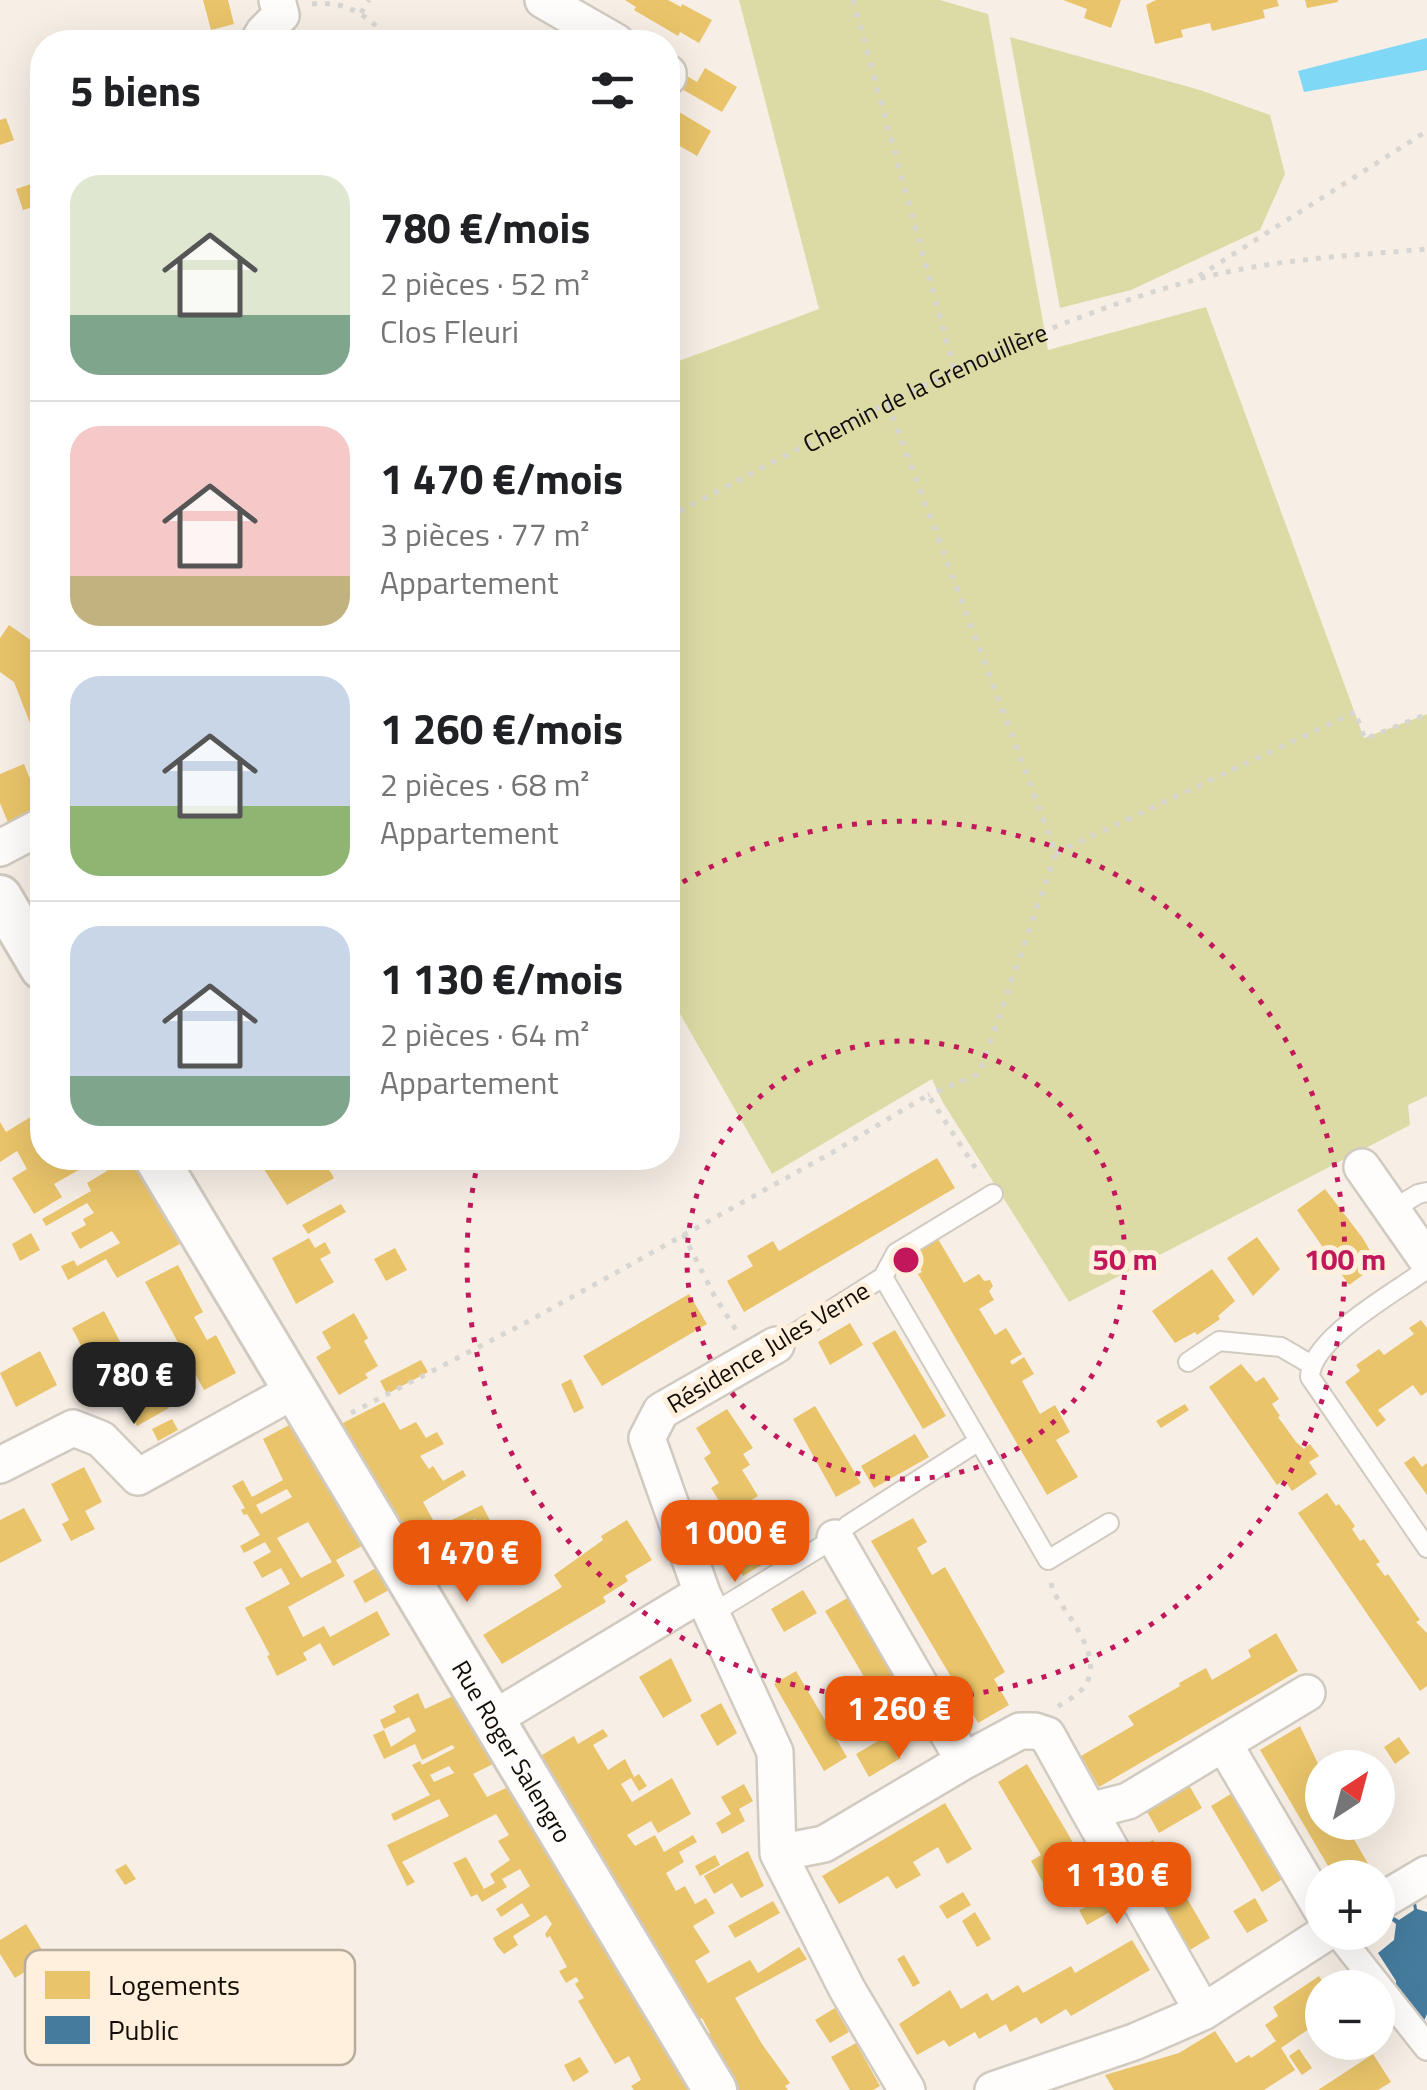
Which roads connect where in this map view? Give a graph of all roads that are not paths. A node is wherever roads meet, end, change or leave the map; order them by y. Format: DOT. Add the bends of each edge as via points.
graph roads {
  1 [pos="279,8"];
  2 [pos="556,19"];
  3 [pos="265,30"];
  4 [pos="585,30"];
  5 [pos="30,832"];
  6 [pos="0,848"];
  7 [pos="0,897"];
  8 [pos="30,948"];
  9 [pos="1362,1167"];
  10 [pos="163,1170"];
  11 [pos="1427,1192"];
  12 [pos="993,1194"];
  13 [pos="1392,1210"];
  14 [pos="1427,1260"];
  15 [pos="1427,1269"];
  16 [pos="883,1277"];
  17 [pos="764,1350"];
  18 [pos="1188,1362"];
  19 [pos="1310,1364"];
  20 [pos="296,1390"];
  21 [pos="979,1442"];
  22 [pos="0,1465"];
  23 [pos="1109,1522"];
  24 [pos="835,1538"];
  25 [pos="1427,1548"];
  26 [pos="708,1603"];
  27 [pos="1308,1693"];
  28 [pos="493,1719"];
  29 [pos="1224,1744"];
  30 [pos="964,1760"];
  31 [pos="1089,1811"];
  32 [pos="778,1853"];
  33 [pos="1427,1874"];
  34 [pos="1305,1881"];
  35 [pos="1395,1892"];
  36 [pos="1305,1946"];
  37 [pos="1350,1950"];
  38 [pos="1202,2012"];
  39 [pos="1427,2047"];
  40 [pos="715,2090"];
  41 [pos="907,2090"];
  42 [pos="993,2090"];
  1 -- 3 [label="street"];
  2 -- 4 [label="street"];
  5 -- 6 [label="street"];
  7 -- 8 [label="street"];
  9 -- 13 [label="street"];
  10 -- 20 [label="street, Rue Roger Salengro"];
  11 -- 13 [label="lane"];
  12 -- 16 [label="lane" via="896,1253"];
  13 -- 14 [label="street"];
  15 -- 19 [label="lane" via="1326,1342"];
  16 -- 17 [label="lane, Résidence Jules Verne"];
  16 -- 21 [label="lane, Résidence Jules Verne"];
  17 -- 26 [label="street, Résidence Jules Verne" via="660,1410 647,1438"];
  18 -- 19 [label="lane" via="1219,1340 1282,1348"];
  19 -- 25 [label="lane" via="1310,1377"];
  20 -- 22 [label="street" via="138,1477 101,1439 73,1428"];
  20 -- 28 [label="street, Rue Roger Salengro"];
  21 -- 23 [label="lane, Résidence Jules Verne" via="1048,1560"];
  21 -- 24 [label="lane"];
  24 -- 26 [label="lane"];
  24 -- 30 [label="street"];
  26 -- 28 [label="street"];
  26 -- 32 [label="street, Résidence Jules Verne" via="775,1752"];
  27 -- 29 [label="street"];
  28 -- 40 [label="street, Rue Roger Salengro"];
  29 -- 31 [label="street" via="1128,1801"];
  29 -- 34 [label="street"];
  30 -- 31 [label="street" via="1020,1731 1047,1735"];
  30 -- 32 [label="street" via="824,1844"];
  31 -- 38 [label="street"];
  32 -- 41 [label="street"];
  33 -- 35 [label="street"];
  36 -- 38 [label="street"];
  37 -- 39 [label="street"];
  38 -- 42 [label="street"];
}
